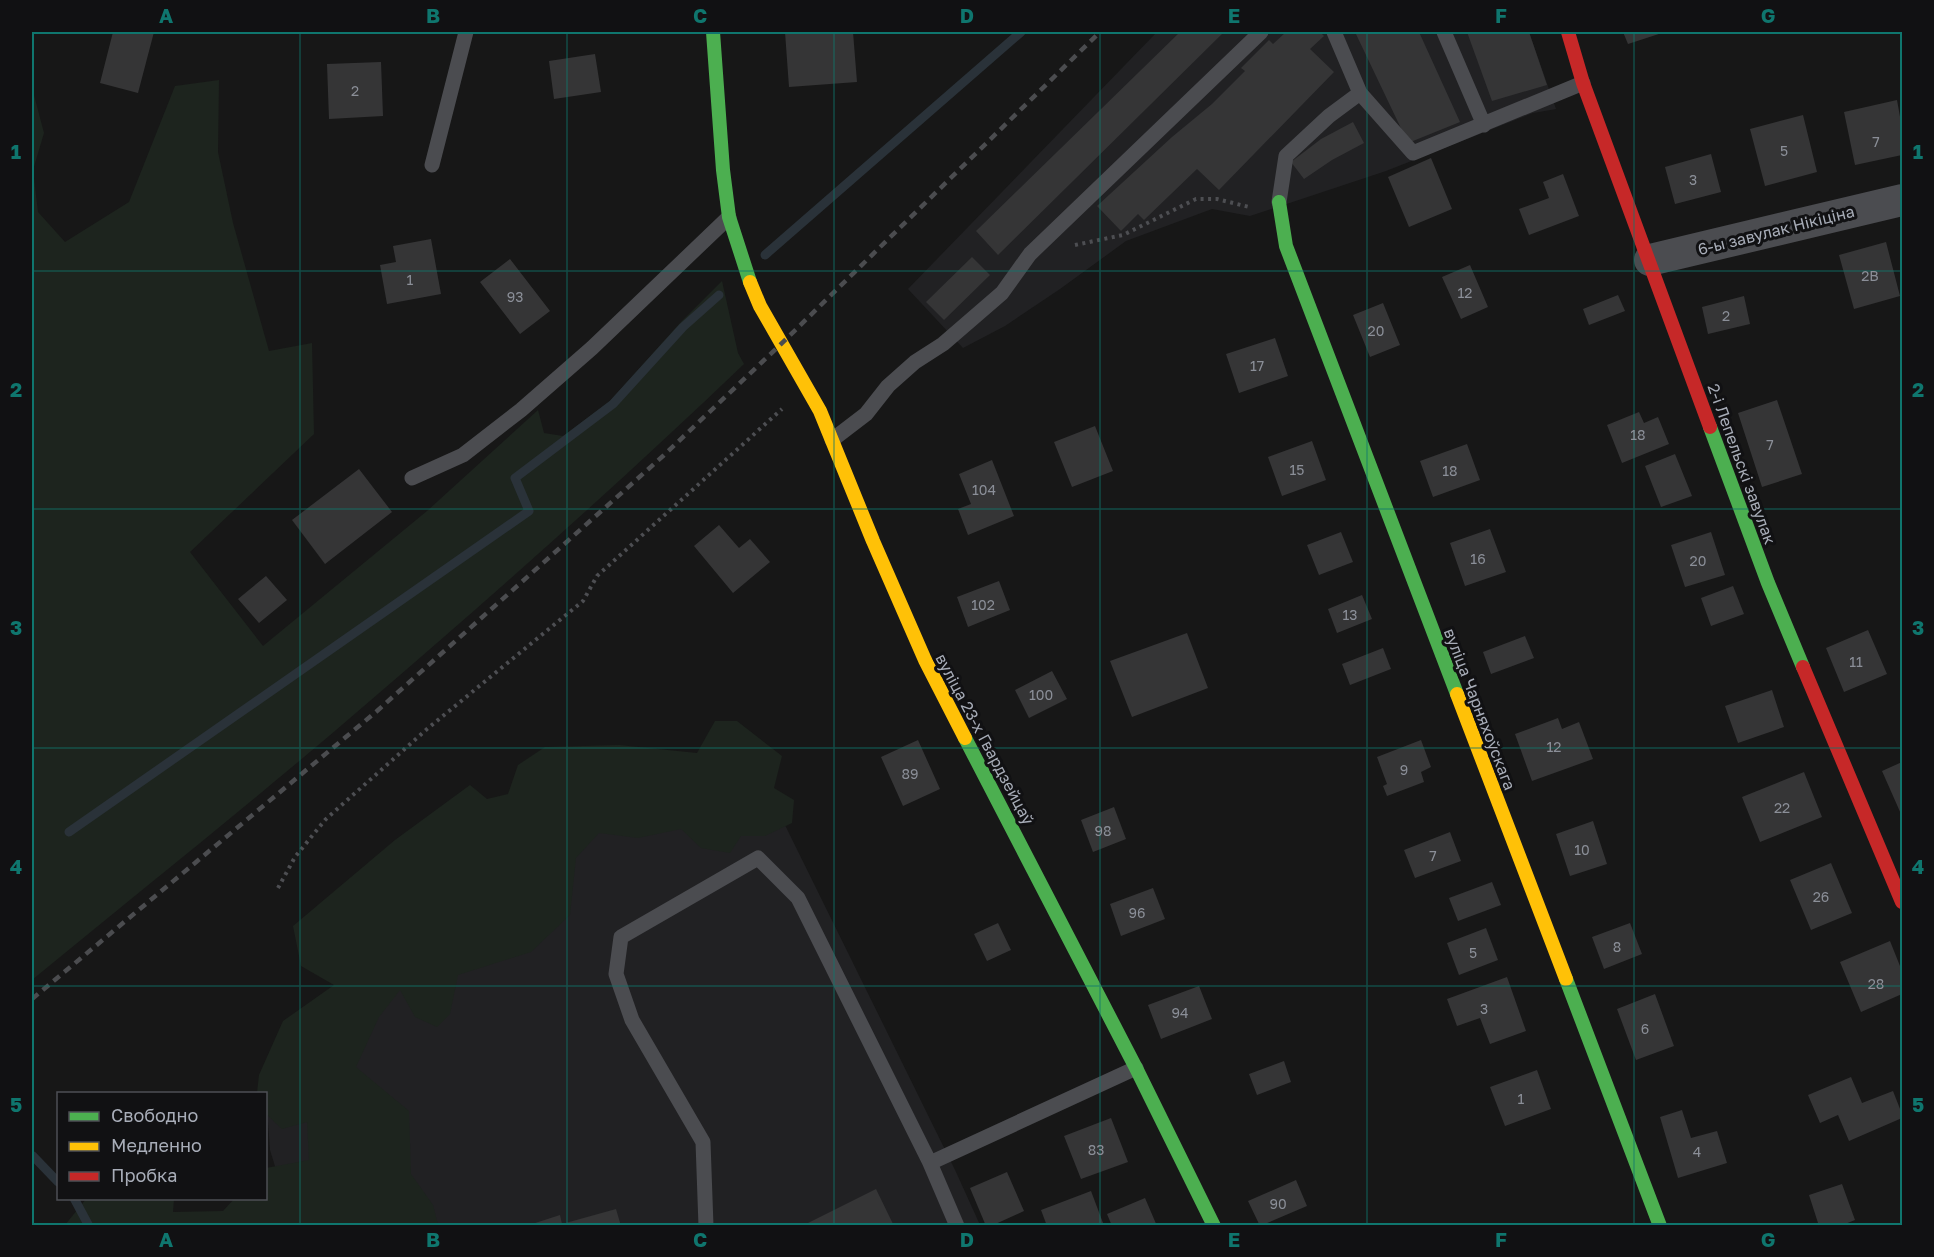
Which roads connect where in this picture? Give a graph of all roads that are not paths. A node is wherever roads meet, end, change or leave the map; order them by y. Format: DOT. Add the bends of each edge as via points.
graph roads {
  1 [pos="466,32"];
  2 [pos="713,32"];
  3 [pos="1261,32"];
  4 [pos="1334,32"];
  5 [pos="1444,32"];
  6 [pos="1568,32"];
  7 [pos="1584,83"];
  8 [pos="1360,93"];
  9 [pos="1484,125"];
  10 [pos="432,165"];
  11 [pos="1902,200"];
  12 [pos="1279,202"];
  13 [pos="729,217"];
  14 [pos="1650,260"];
  15 [pos="832,440"];
  16 [pos="412,478"];
  17 [pos="1902,902"];
  18 [pos="1136,1068"];
  19 [pos="930,1163"];
  20 [pos="706,1226"];
  21 [pos="957,1226"];
  22 [pos="1214,1226"];
  23 [pos="1660,1226"];
  1 -- 10 [label="lane"];
  2 -- 13 [label="street, вуліца 23-х Гвардзейцаў"];
  3 -- 15 [label="lane" via="1030,254 1002,293 943,344 915,362 888,386 866,414"];
  4 -- 8 [label="lane"];
  5 -- 9 [label="lane"];
  6 -- 7 [label="street, 2-і Лепельскі завулак"];
  7 -- 9 [label="lane"];
  7 -- 14 [label="street, 2-і Лепельскі завулак"];
  8 -- 9 [label="lane" via="1413,153"];
  8 -- 12 [label="lane" via="1286,156"];
  11 -- 14 [label="street, 6-ы завулак Нікіціна"];
  12 -- 23 [label="street, вуліца Чарняхоўскага" via="1286,246 1297,277"];
  13 -- 15 [label="street, вуліца 23-х Гвардзейцаў" via="760,306 807,386"];
  13 -- 16 [label="lane" via="521,410 463,455"];
  14 -- 17 [label="street, 2-і Лепельскі завулак" via="1768,583"];
  15 -- 18 [label="street, вуліца 23-х Гвардзейцаў" via="925,660"];
  18 -- 19 [label="lane"];
  18 -- 22 [label="street, вуліца 23-х Гвардзейцаў"];
  19 -- 20 [label="lane" via="798,898 758,858 621,937 616,974 632,1020 703,1142"];
  19 -- 21 [label="lane"];
}
